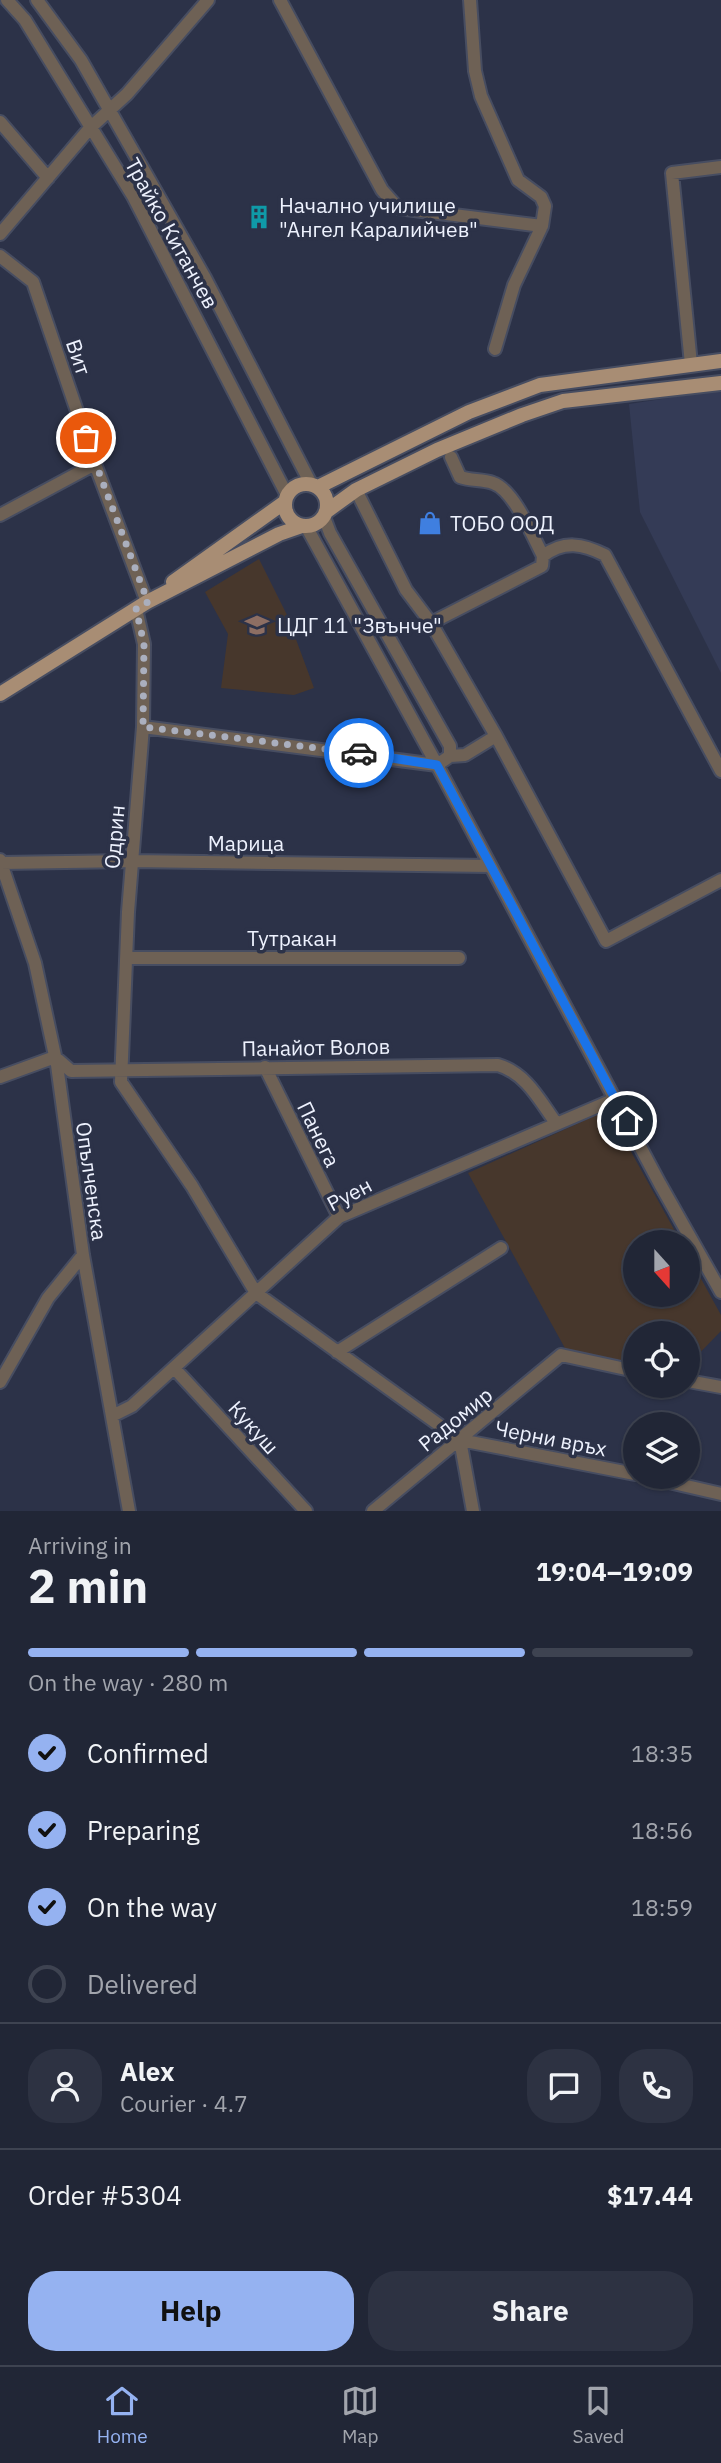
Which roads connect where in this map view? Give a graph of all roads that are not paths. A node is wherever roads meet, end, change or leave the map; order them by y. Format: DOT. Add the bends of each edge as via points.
graph roads {
  1 [pos="6,0"];
  2 [pos="37,0"];
  3 [pos="208,0"];
  4 [pos="280,0"];
  5 [pos="470,0"];
  6 [pos="108,111"];
  7 [pos="0,122"];
  8 [pos="90,128"];
  9 [pos="721,167"];
  10 [pos="48,178"];
  11 [pos="542,226"];
  12 [pos="0,234"];
  13 [pos="0,256"];
  14 [pos="495,349"];
  15 [pos="721,361"];
  16 [pos="691,365"];
  17 [pos="721,383"];
  18 [pos="451,457"];
  19 [pos="95,464"];
  20 [pos="314,486"];
  21 [pos="356,490"];
  22 [pos="286,498"];
  23 [pos="0,514"];
  24 [pos="326,514"];
  25 [pos="304,526"];
  26 [pos="543,556"];
  27 [pos="142,606"];
  28 [pos="431,623"];
  29 [pos="0,694"];
  30 [pos="143,727"];
  31 [pos="496,736"];
  32 [pos="450,756"];
  33 [pos="437,765"];
  34 [pos="721,771"];
  35 [pos="1,861"];
  36 [pos="131,861"];
  37 [pos="490,866"];
  38 [pos="721,880"];
  39 [pos="126,958"];
  40 [pos="459,958"];
  41 [pos="55,1057"];
  42 [pos="120,1068"];
  43 [pos="265,1068"];
  44 [pos="0,1077"];
  45 [pos="615,1100"];
  46 [pos="555,1123"];
  47 [pos="339,1217"];
  48 [pos="501,1248"];
  49 [pos="83,1255"];
  50 [pos="721,1292"];
  51 [pos="256,1293"];
  52 [pos="337,1352"];
  53 [pos="174,1368"];
  54 [pos="623,1368"];
  55 [pos="0,1382"];
  56 [pos="700,1383"];
  57 [pos="721,1387"];
  58 [pos="112,1416"];
  59 [pos="460,1440"];
  60 [pos="623,1472"];
  61 [pos="699,1489"];
  62 [pos="721,1494"];
  63 [pos="129,1511"];
  64 [pos="306,1511"];
  65 [pos="373,1511"];
  66 [pos="473,1511"];
  1 -- 8 [label="street, Трайко Китанчев" via="24,20"];
  2 -- 6 [label="street, Трайко Китанчев"];
  3 -- 6 [label="street"];
  4 -- 11 [label="street" via="382,190 398,208"];
  5 -- 11 [label="street" via="481,96 518,180 543,201"];
  6 -- 8 [label="street"];
  6 -- 20 [label="street, Трайко Китанчев" via="205,278"];
  7 -- 10 [label="street"];
  8 -- 10 [label="street"];
  8 -- 22 [label="street, Трайко Китанчев" via="133,196"];
  9 -- 16 [label="street" via="672,173"];
  10 -- 12 [label="street"];
  11 -- 14 [label="street" via="514,285"];
  13 -- 19 [label="street, Вит" via="33,282"];
  15 -- 16 [label="main road"];
  16 -- 20 [label="main road" via="540,385"];
  17 -- 21 [label="main road" via="563,401 437,450"];
  18 -- 26 [label="street" via="460,477 494,483 510,496"];
  19 -- 23 [label="street"];
  19 -- 27 [label="street, Вит"];
  20 -- 22 [label="main road" via="297,486"];
  20 -- 24 [label="main road" via="326,497"];
  21 -- 24 [label="main road"];
  21 -- 28 [label="street" via="406,590"];
  22 -- 25 [label="main road" via="287,514"];
  22 -- 27 [label="main road"];
  24 -- 25 [label="main road" via="315,525"];
  24 -- 32 [label="street" via="330,533 450,746"];
  25 -- 27 [label="main road" via="279,534"];
  25 -- 33 [label="street"];
  26 -- 28 [label="street" via="542,565"];
  26 -- 34 [label="street" via="553,548 574,543 605,555"];
  27 -- 29 [label="main road"];
  27 -- 30 [label="street, Одрин"];
  28 -- 31 [label="street"];
  30 -- 33 [label="street"];
  30 -- 36 [label="street, Одрин"];
  31 -- 32 [label="street" via="465,755"];
  31 -- 38 [label="street" via="606,941"];
  32 -- 33 [label="street"];
  33 -- 37 [label="street"];
  35 -- 36 [label="street, Марица"];
  35 -- 41 [label="street, Опълченска" via="35,963"];
  36 -- 37 [label="street, Марица"];
  36 -- 39 [label="street, Одрин"];
  37 -- 45 [label="street"];
  39 -- 40 [label="street, Тутракан"];
  39 -- 42 [label="street, Одрин"];
  41 -- 42 [label="street, Панайот Волов" via="71,1071"];
  41 -- 44 [label="street"];
  41 -- 49 [label="street, Опълченска"];
  42 -- 43 [label="street, Панайот Волов"];
  42 -- 51 [label="street" via="121,1082 192,1186"];
  43 -- 46 [label="street, Панайот Волов" via="498,1065 510,1069 530,1087"];
  43 -- 47 [label="street, Панега"];
  45 -- 46 [label="street, Руен"];
  45 -- 50 [label="street"];
  46 -- 47 [label="street, Руен"];
  47 -- 51 [label="street, Руен"];
  48 -- 52 [label="street"];
  49 -- 55 [label="street" via="48,1297"];
  49 -- 58 [label="street, Опълченска"];
  51 -- 52 [label="street"];
  51 -- 53 [label="street, Руен"];
  52 -- 59 [label="street"];
  53 -- 58 [label="street, Руен" via="132,1406"];
  53 -- 64 [label="street, Кукуш"];
  54 -- 59 [label="street, Радомир" via="561,1355"];
  56 -- 57 [label="street"];
  58 -- 63 [label="street, Опълченска"];
  59 -- 60 [label="street, Черни връх"];
  59 -- 65 [label="street, Радомир"];
  59 -- 66 [label="street"];
  61 -- 62 [label="street"];
}
